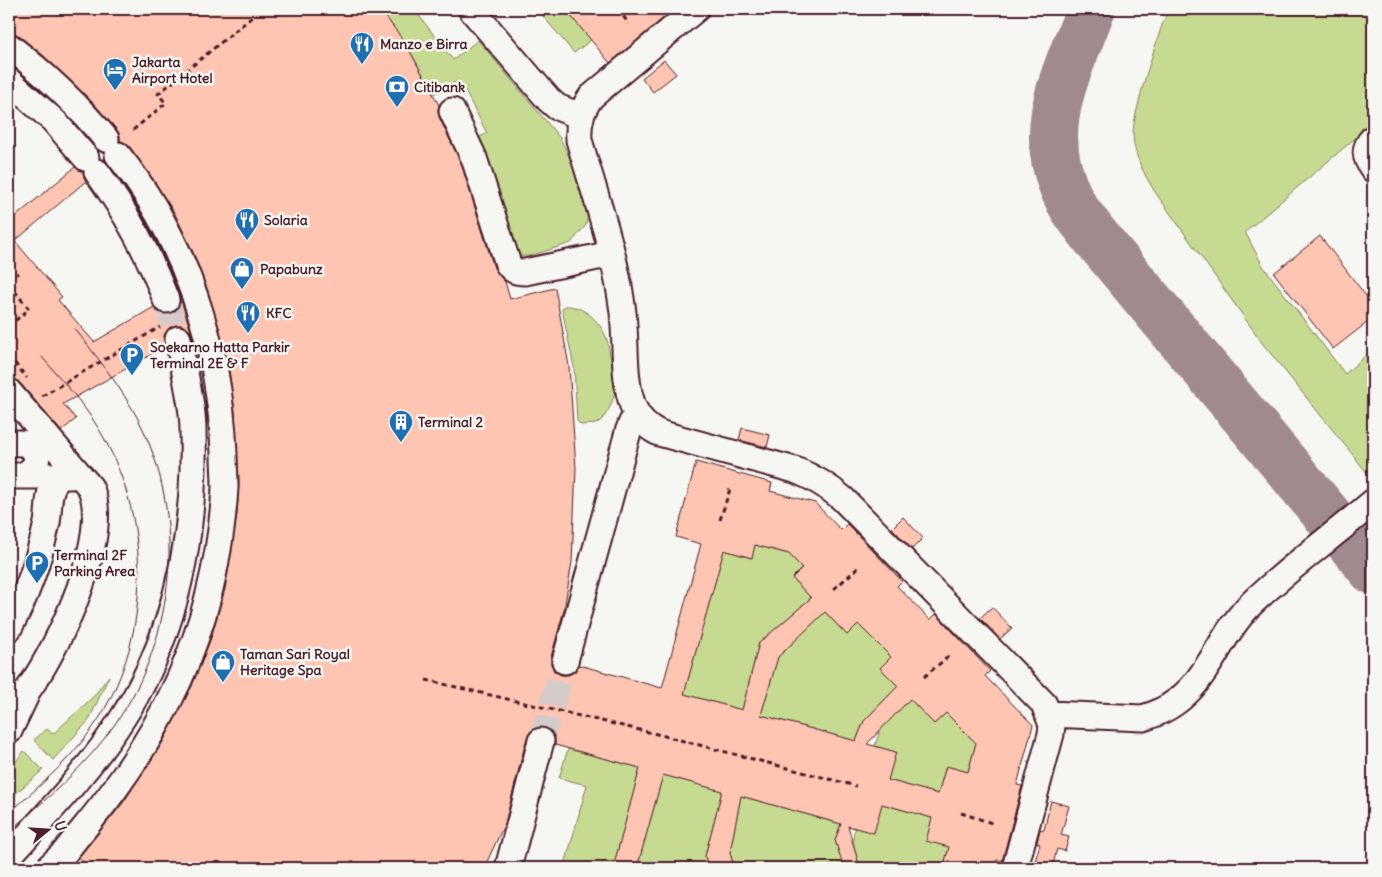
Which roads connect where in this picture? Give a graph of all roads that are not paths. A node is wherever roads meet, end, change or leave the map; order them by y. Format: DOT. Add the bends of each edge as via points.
graph roads {
  1 [pos="472,9"];
  2 [pos="696,9"];
  3 [pos="9,46"];
  4 [pos="9,81"];
  5 [pos="452,111"];
  6 [pos="580,116"];
  7 [pos="1373,138"];
  8 [pos="1373,169"];
  9 [pos="612,254"];
  10 [pos="166,300"];
  11 [pos="172,332"];
  12 [pos="9,392"];
  13 [pos="638,416"];
  14 [pos="9,444"];
  15 [pos="14,476"];
  16 [pos="75,479"];
  17 [pos="1373,502"];
  18 [pos="9,628"];
  19 [pos="565,661"];
  20 [pos="29,688"];
  21 [pos="9,709"];
  22 [pos="1049,714"];
  23 [pos="9,731"];
  24 [pos="540,741"];
  25 [pos="56,805"];
  26 [pos="9,856"];
  27 [pos="62,864"];
  28 [pos="508,868"];
  29 [pos="1015,868"];
  1 -- 6 [label="street" via="549,100 557,107"];
  2 -- 6 [label="street" via="591,97"];
  3 -- 27 [label="street" via="75,102 152,204 176,249 207,337 218,386 223,438 225,486 218,547 196,636 179,680 140,753"];
  4 -- 10 [label="street" via="54,121 92,165 136,230"];
  5 -- 9 [label="street" via="474,158 512,270 524,272"];
  6 -- 9 [label="street" via="579,140"];
  7 -- 8 [label="street" via="1365,151"];
  9 -- 13 [label="street" via="622,306 629,390"];
  11 -- 25 [label="street" via="192,414 188,537 181,574 165,633 148,674 95,757"];
  12 -- 16 [label="street"];
  13 -- 19 [label="street" via="628,432"];
  13 -- 22 [label="street" via="651,430 659,433 796,470 828,487 1038,697"];
  14 -- 15 [label="street" via="23,443 36,456 31,472"];
  15 -- 16 [label="street"];
  16 -- 18 [label="street" via="56,479 51,488 37,561 27,592"];
  16 -- 20 [label="street" via="94,495 96,511 89,555 68,618"];
  17 -- 22 [label="street" via="1252,603 1202,676 1169,707 1143,718"];
  20 -- 21 [label="street"];
  20 -- 23 [label="street"];
  22 -- 29 [label="street" via="1052,734"];
  24 -- 28 [label="street"];
  25 -- 26 [label="street"];
  25 -- 27 [label="street" via="50,815 50,831"];
}
